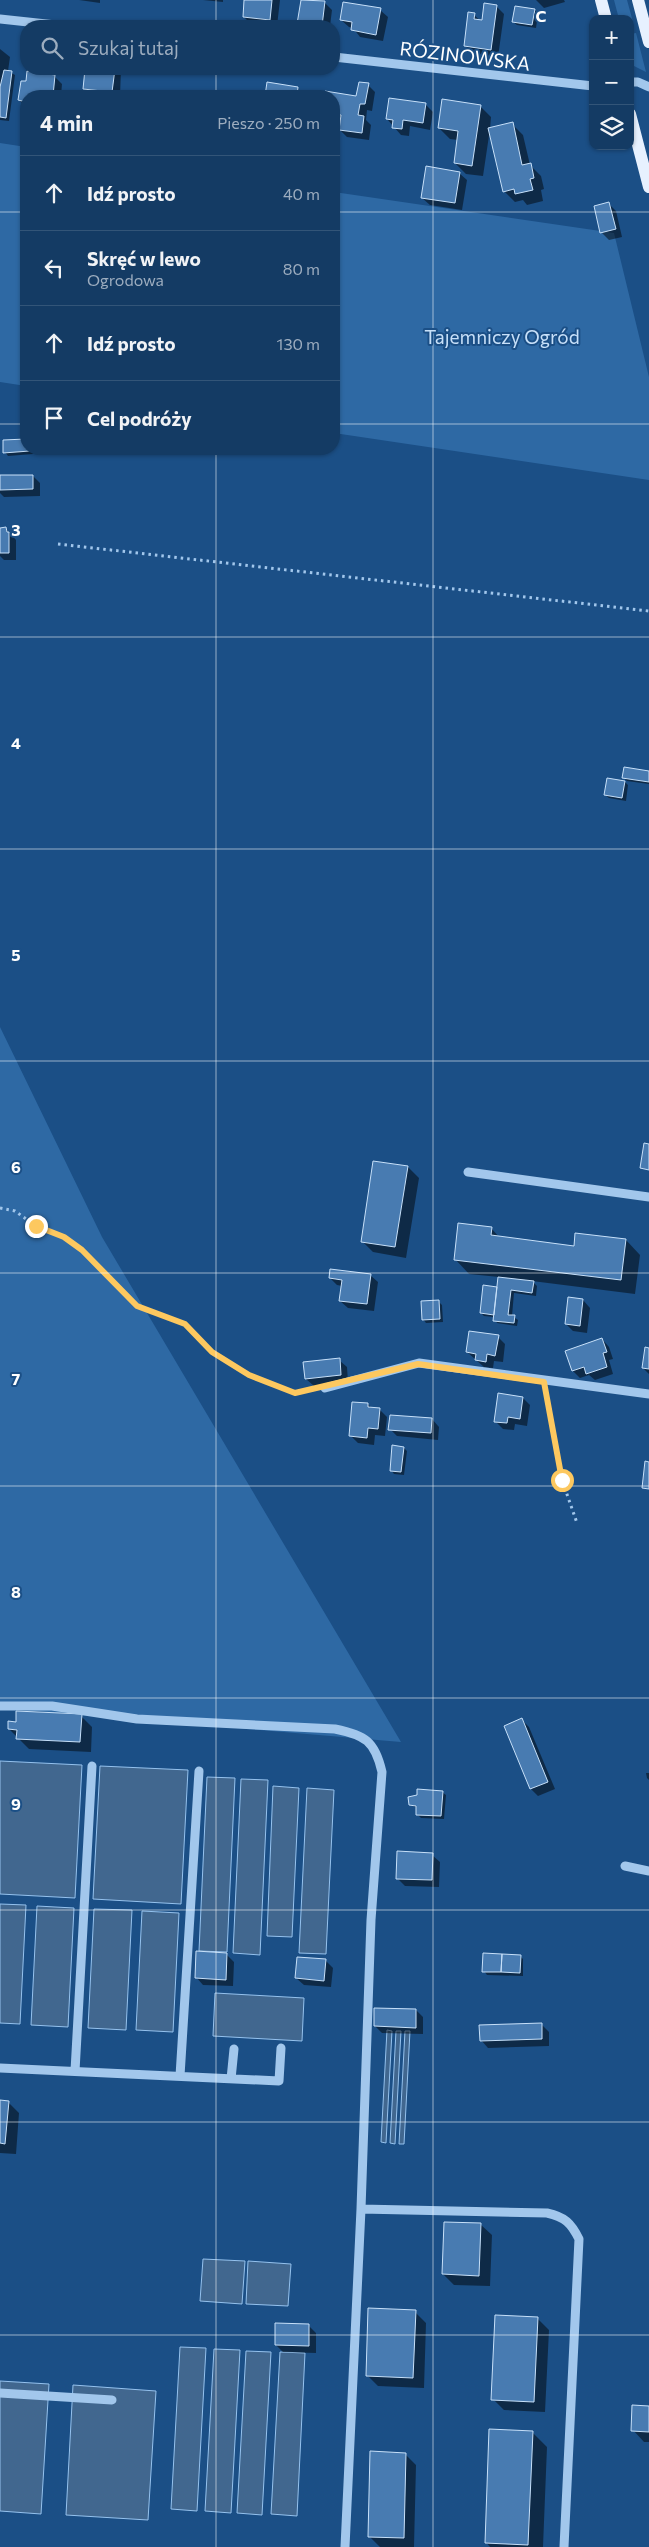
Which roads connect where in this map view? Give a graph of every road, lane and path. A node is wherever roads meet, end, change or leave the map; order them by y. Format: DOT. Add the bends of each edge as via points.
graph roads {
  1 [pos="601,0"];
  2 [pos="638,0"];
  3 [pos="605,15"];
  4 [pos="0,19"];
  5 [pos="20,21"];
  6 [pos="649,42"];
  7 [pos="340,58"];
  8 [pos="634,82"];
  9 [pos="589,86"];
  10 [pos="649,87"];
  11 [pos="634,129"];
  12 [pos="649,187"];
  13 [pos="58,544"];
  14 [pos="649,611"];
  15 [pos="468,1172"];
  16 [pos="649,1197"];
  17 [pos="0,1208"];
  18 [pos="544,1382"];
  19 [pos="325,1388"];
  20 [pos="649,1394"];
  21 [pos="577,1523"];
  22 [pos="0,1706"];
  23 [pos="92,1766"];
  24 [pos="199,1771"];
  25 [pos="625,1866"];
  26 [pos="649,1871"];
  27 [pos="282,2048"];
  28 [pos="234,2049"];
  29 [pos="0,2068"];
  30 [pos="75,2072"];
  31 [pos="180,2076"];
  32 [pos="231,2078"];
  33 [pos="361,2209"];
  34 [pos="0,2393"];
  35 [pos="112,2400"];
  36 [pos="345,2547"];
  37 [pos="564,2547"];
  1 -- 3 [label="main road"];
  2 -- 6 [label="main road"];
  4 -- 5 [label="street"];
  7 -- 9 [label="street, RÓZINOWSKA"];
  8 -- 10 [label="street"];
  11 -- 12 [label="main road"];
  13 -- 14 [label="path"];
  15 -- 16 [label="street"];
  17 -- 19 [label="path" via="15,1211 36,1226 64,1237 82,1250 137,1306 185,1324 212,1352 249,1375 295,1393"];
  18 -- 19 [label="street" via="418,1364"];
  18 -- 20 [label="street"];
  18 -- 21 [label="path" via="562,1480"];
  22 -- 33 [label="street" via="52,1706 136,1719 335,1729 353,1732 374,1747 382,1772 371,1920"];
  23 -- 30 [label="street"];
  24 -- 31 [label="street"];
  25 -- 26 [label="street"];
  27 -- 32 [label="street" via="279,2081"];
  28 -- 32 [label="street"];
  29 -- 30 [label="street"];
  30 -- 31 [label="street"];
  31 -- 32 [label="street"];
  33 -- 36 [label="street"];
  33 -- 37 [label="street" via="547,2213 571,2223 579,2239"];
  34 -- 35 [label="street"];
}
